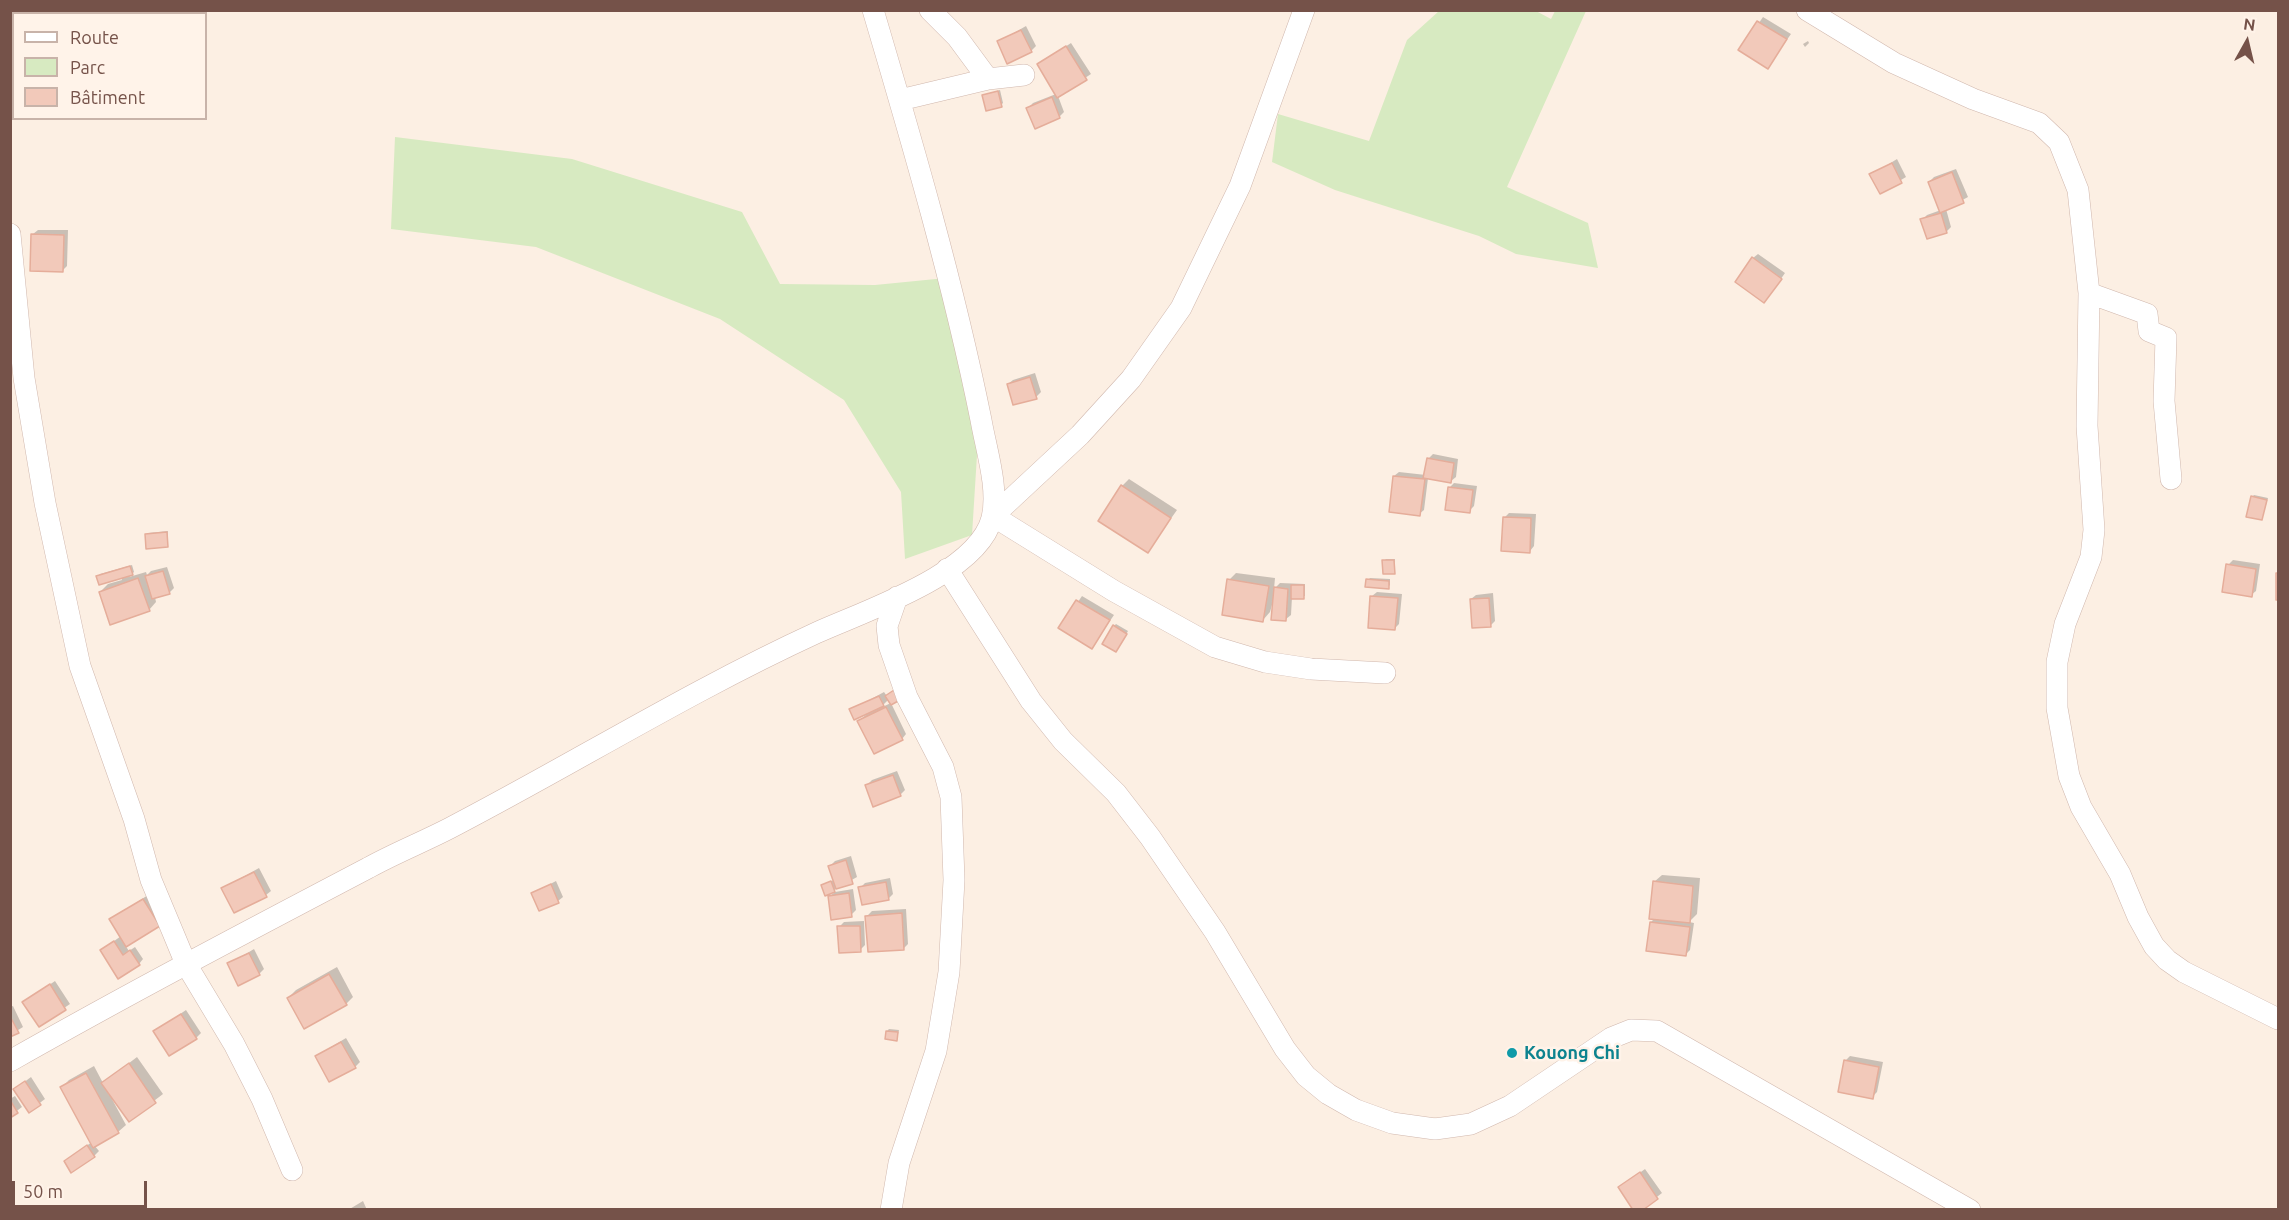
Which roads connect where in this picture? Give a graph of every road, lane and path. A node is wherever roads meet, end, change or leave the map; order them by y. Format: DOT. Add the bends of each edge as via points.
graph roads {
  1 [pos="873,10"];
  2 [pos="930,10"];
  3 [pos="1304,10"];
  4 [pos="1807,10"];
  5 [pos="1024,75"];
  6 [pos="988,79"];
  7 [pos="900,100"];
  8 [pos="10,234"];
  9 [pos="2089,293"];
  10 [pos="2171,479"];
  11 [pos="993,516"];
  12 [pos="947,569"];
  13 [pos="897,597"];
  14 [pos="1385,673"];
  15 [pos="186,964"];
  16 [pos="2278,1019"];
  17 [pos="10,1061"];
  18 [pos="292,1170"];
  19 [pos="891,1209"];
  20 [pos="1970,1209"];
  1 -- 7 [label="street"];
  2 -- 6 [label="street" via="957,37"];
  3 -- 11 [label="street" via="1240,186 1181,308 1117,395"];
  4 -- 9 [label="street" via="1894,63 1973,99 2039,123 2059,142 2078,190"];
  5 -- 6 [label="street"];
  6 -- 7 [label="street"];
  7 -- 11 [label="street" via="973,381 992,484"];
  8 -- 15 [label="street" via="26,389 45,503 80,666 134,819 151,880"];
  9 -- 10 [label="street" via="2147,314 2149,331 2166,338 2164,401"];
  9 -- 16 [label="street" via="2087,426 2094,530 2091,557 2065,624 2057,662 2057,708 2069,776 2081,807 2120,874 2154,946 2184,972"];
  11 -- 12 [label="street" via="971,552"];
  11 -- 14 [label="street" via="1114,591 1215,647 1265,662"];
  12 -- 13 [label="street"];
  12 -- 20 [label="street" via="1031,701 1063,741 1116,793 1150,837 1196,902 1285,1049 1306,1076 1328,1094 1356,1110 1392,1123 1435,1129 1471,1124 1510,1106 1611,1038 1631,1030 1657,1031"];
  13 -- 15 [label="street" via="762,657 447,830 370,866"];
  13 -- 19 [label="street" via="887,626 889,645 908,697 944,767 951,797 954,880 949,972 936,1051 899,1163"];
  15 -- 17 [label="street"];
  15 -- 18 [label="street" via="234,1044"];
}
